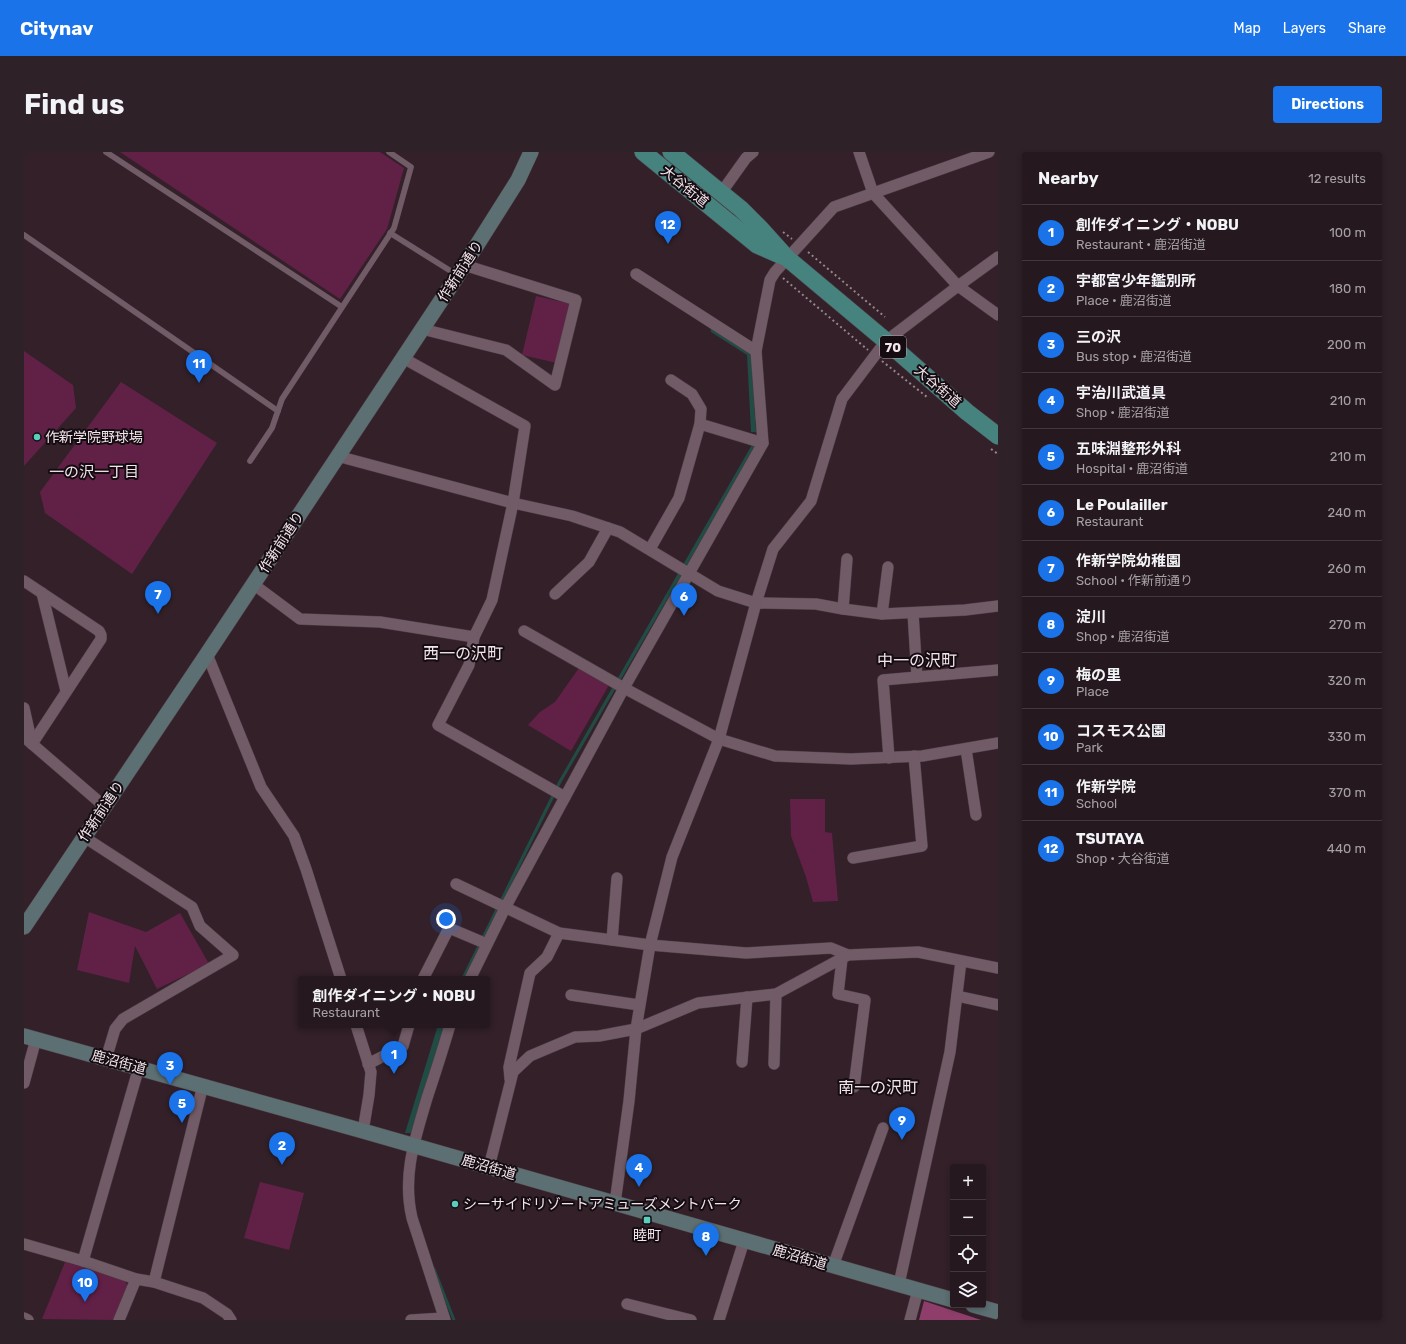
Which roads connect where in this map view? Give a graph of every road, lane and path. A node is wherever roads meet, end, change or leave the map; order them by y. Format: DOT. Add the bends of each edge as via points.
graph roads {
  1 [pos="106,152"];
  2 [pos="389,152"];
  3 [pos="531,152"];
  4 [pos="643,152"];
  5 [pos="671,152"];
  6 [pos="753,152"];
  7 [pos="859,152"];
  8 [pos="989,152"];
  9 [pos="722,193"];
  10 [pos="872,193"];
  11 [pos="390,233"];
  12 [pos="24,235"];
  13 [pos="998,257"];
  14 [pos="787,258"];
  15 [pos="818,261"];
  16 [pos="461,270"];
  17 [pos="776,272"];
  18 [pos="636,274"];
  19 [pos="958,286"];
  20 [pos="342,307"];
  21 [pos="998,315"];
  22 [pos="885,317"];
  23 [pos="422,329"];
  24 [pos="886,341"];
  25 [pos="860,344"];
  26 [pos="756,351"];
  27 [pos="403,358"];
  28 [pos="671,380"];
  29 [pos="278,411"];
  30 [pos="700,424"];
  31 [pos="998,436"];
  32 [pos="763,443"];
  33 [pos="337,456"];
  34 [pos="250,461"];
  35 [pos="513,503"];
  36 [pos="608,528"];
  37 [pos="650,549"];
  38 [pos="847,559"];
  39 [pos="888,567"];
  40 [pos="690,573"];
  41 [pos="24,581"];
  42 [pos="253,584"];
  43 [pos="42,593"];
  44 [pos="555,594"];
  45 [pos="756,603"];
  46 [pos="998,606"];
  47 [pos="842,609"];
  48 [pos="913,613"];
  49 [pos="882,614"];
  50 [pos="524,631"];
  51 [pos="474,637"];
  52 [pos="207,654"];
  53 [pos="998,670"];
  54 [pos="917,677"];
  55 [pos="624,688"];
  56 [pos="66,692"];
  57 [pos="24,708"];
  58 [pos="719,739"];
  59 [pos="28,740"];
  60 [pos="998,744"];
  61 [pos="966,749"];
  62 [pos="914,756"];
  63 [pos="889,758"];
  64 [pos="565,797"];
  65 [pos="104,806"];
  66 [pos="976,815"];
  67 [pos="84,836"];
  68 [pos="853,858"];
  69 [pos="617,878"];
  70 [pos="456,884"];
  71 [pos="505,908"];
  72 [pos="24,927"];
  73 [pos="559,933"];
  74 [pos="612,940"];
  75 [pos="487,944"];
  76 [pos="650,945"];
  77 [pos="845,957"];
  78 [pos="961,961"];
  79 [pos="998,968"];
  80 [pos="340,976"];
  81 [pos="425,976"];
  82 [pos="471,976"];
  83 [pos="776,994"];
  84 [pos="571,995"];
  85 [pos="957,996"];
  86 [pos="748,997"];
  87 [pos="640,1005"];
  88 [pos="998,1005"];
  89 [pos="357,1028"];
  90 [pos="408,1028"];
  91 [pos="449,1028"];
  92 [pos="636,1029"];
  93 [pos="30,1038"];
  94 [pos="106,1059"];
  95 [pos="742,1062"];
  96 [pos="368,1064"];
  97 [pos="774,1064"];
  98 [pos="138,1067"];
  99 [pos="24,1083"];
  100 [pos="510,1084"];
  101 [pos="203,1085"];
  102 [pos="854,1087"];
  103 [pos="884,1128"];
  104 [pos="362,1131"];
  105 [pos="413,1146"];
  106 [pos="489,1167"];
  107 [pos="615,1202"];
  108 [pos="744,1241"];
  109 [pos="24,1244"];
  110 [pos="83,1261"];
  111 [pos="833,1266"];
  112 [pos="136,1279"];
  113 [pos="154,1282"];
  114 [pos="899,1284"];
  115 [pos="918,1290"];
  116 [pos="950,1299"];
  117 [pos="627,1304"];
  118 [pos="984,1308"];
  119 [pos="998,1312"];
  120 [pos="24,1318"];
  121 [pos="444,1319"];
  122 [pos="28,1320"];
  123 [pos="119,1320"];
  124 [pos="231,1320"];
  125 [pos="411,1320"];
  126 [pos="691,1320"];
  127 [pos="719,1320"];
  128 [pos="910,1320"];
  1 -- 20 [label="lane"];
  2 -- 11 [label="lane" via="411,166 394,228"];
  3 -- 16 [label="street, 作新前通り" via="518,180"];
  4 -- 14 [label="main road, 大谷街道 / 70" via="757,245"];
  5 -- 9 [label="main road, 大谷街道 / 70"];
  6 -- 9 [label="street"];
  7 -- 10 [label="street"];
  8 -- 10 [label="street"];
  9 -- 14 [label="main road, 大谷街道 / 70" via="760,228"];
  10 -- 14 [label="street" via="834,208"];
  10 -- 19 [label="street"];
  11 -- 16 [label="lane"];
  11 -- 20 [label="lane"];
  12 -- 29 [label="lane"];
  13 -- 19 [label="street"];
  14 -- 17 [label="street"];
  14 -- 24 [label="main road, 大谷街道 / 70"];
  15 -- 22 [label="path"];
  16 -- 23 [label="street, 作新前通り"];
  16 -- 23 [label="street" via="576,300 555,385 506,350"];
  17 -- 25 [label="path"];
  17 -- 26 [label="street" via="770,280"];
  18 -- 26 [label="street"];
  19 -- 21 [label="street"];
  19 -- 24 [label="street"];
  20 -- 29 [label="lane" via="282,399"];
  23 -- 27 [label="street, 作新前通り"];
  24 -- 31 [label="main road, 大谷街道 / 70"];
  24 -- 45 [label="street" via="842,399 811,501 773,549"];
  26 -- 32 [label="street"];
  27 -- 33 [label="street, 作新前通り"];
  27 -- 35 [label="street" via="525,426"];
  28 -- 30 [label="street" via="692,394 700,409"];
  29 -- 34 [label="lane" via="272,428"];
  30 -- 32 [label="street"];
  30 -- 37 [label="street" via="679,498"];
  32 -- 40 [label="street"];
  33 -- 35 [label="street"];
  33 -- 42 [label="street, 作新前通り"];
  35 -- 36 [label="street" via="572,516"];
  35 -- 51 [label="street" via="492,600"];
  36 -- 37 [label="street"];
  36 -- 44 [label="street" via="589,562"];
  37 -- 40 [label="street"];
  38 -- 47 [label="street"];
  39 -- 49 [label="street"];
  40 -- 45 [label="street" via="718,591"];
  40 -- 55 [label="street"];
  41 -- 43 [label="street"];
  42 -- 51 [label="street" via="300,619 380,622"];
  42 -- 52 [label="street, 作新前通り"];
  43 -- 56 [label="street"];
  43 -- 56 [label="street" via="101,634 101,639"];
  45 -- 47 [label="street" via="816,604"];
  45 -- 58 [label="street"];
  46 -- 48 [label="street"];
  47 -- 49 [label="street"];
  48 -- 49 [label="street"];
  48 -- 54 [label="street"];
  50 -- 55 [label="street"];
  51 -- 64 [label="street" via="469,666 438,725"];
  52 -- 65 [label="street, 作新前通り"];
  52 -- 80 [label="street" via="261,787 294,836"];
  53 -- 54 [label="street"];
  54 -- 63 [label="street" via="883,680"];
  55 -- 58 [label="street"];
  55 -- 64 [label="street"];
  56 -- 59 [label="street"];
  57 -- 59 [label="street"];
  58 -- 63 [label="street" via="775,756"];
  58 -- 76 [label="street" via="672,857"];
  59 -- 65 [label="street"];
  60 -- 61 [label="street"];
  61 -- 62 [label="street"];
  61 -- 66 [label="street"];
  62 -- 63 [label="street"];
  62 -- 68 [label="street" via="922,846"];
  64 -- 71 [label="street"];
  65 -- 67 [label="street, 作新前通り"];
  67 -- 72 [label="street, 作新前通り"];
  67 -- 94 [label="street" via="192,907 200,926 233,955 123,1019 115,1029"];
  69 -- 74 [label="street"];
  70 -- 71 [label="street"];
  71 -- 73 [label="street"];
  71 -- 75 [label="street"];
  73 -- 74 [label="street"];
  73 -- 100 [label="street" via="547,957 530,973 509,1066"];
  74 -- 76 [label="street"];
  75 -- 81 [label="street" via="449,928"];
  75 -- 82 [label="street"];
  76 -- 77 [label="street" via="746,953 831,948"];
  76 -- 87 [label="street"];
  77 -- 78 [label="street" via="918,952"];
  77 -- 83 [label="street"];
  77 -- 102 [label="street" via="838,994 865,1000"];
  78 -- 79 [label="street"];
  78 -- 85 [label="street"];
  83 -- 86 [label="street"];
  83 -- 97 [label="street"];
  84 -- 87 [label="street"];
  85 -- 88 [label="street"];
  85 -- 114 [label="street" via="950,1052"];
  86 -- 92 [label="street" via="698,1003"];
  86 -- 95 [label="street"];
  87 -- 92 [label="street"];
  89 -- 96 [label="street"];
  90 -- 96 [label="street" via="403,1046"];
  91 -- 105 [label="street"];
  92 -- 100 [label="street" via="599,1036 576,1037 530,1056 513,1072"];
  92 -- 107 [label="street"];
  93 -- 94 [label="street, 鹿沼街道"];
  93 -- 99 [label="street"];
  94 -- 98 [label="street, 鹿沼街道"];
  96 -- 104 [label="street" via="371,1072 369,1095"];
  98 -- 101 [label="street, 鹿沼街道"];
  98 -- 110 [label="street"];
  100 -- 106 [label="street"];
  101 -- 104 [label="street, 鹿沼街道"];
  101 -- 113 [label="street"];
  103 -- 111 [label="street"];
  104 -- 105 [label="street, 鹿沼街道"];
  105 -- 106 [label="street, 鹿沼街道"];
  105 -- 121 [label="street" via="408,1181 410,1209"];
  106 -- 107 [label="street, 鹿沼街道"];
  107 -- 108 [label="street, 鹿沼街道"];
  108 -- 111 [label="street, 鹿沼街道"];
  108 -- 127 [label="street"];
  109 -- 110 [label="street"];
  110 -- 112 [label="street"];
  111 -- 114 [label="street, 鹿沼街道"];
  112 -- 113 [label="street"];
  112 -- 123 [label="street"];
  113 -- 124 [label="street" via="203,1298 227,1314"];
  114 -- 115 [label="street, 鹿沼街道"];
  115 -- 116 [label="street, 鹿沼街道"];
  115 -- 128 [label="street"];
  117 -- 126 [label="street"];
  118 -- 119 [label="street"];
  120 -- 122 [label="street"];
  121 -- 125 [label="street"];
}
